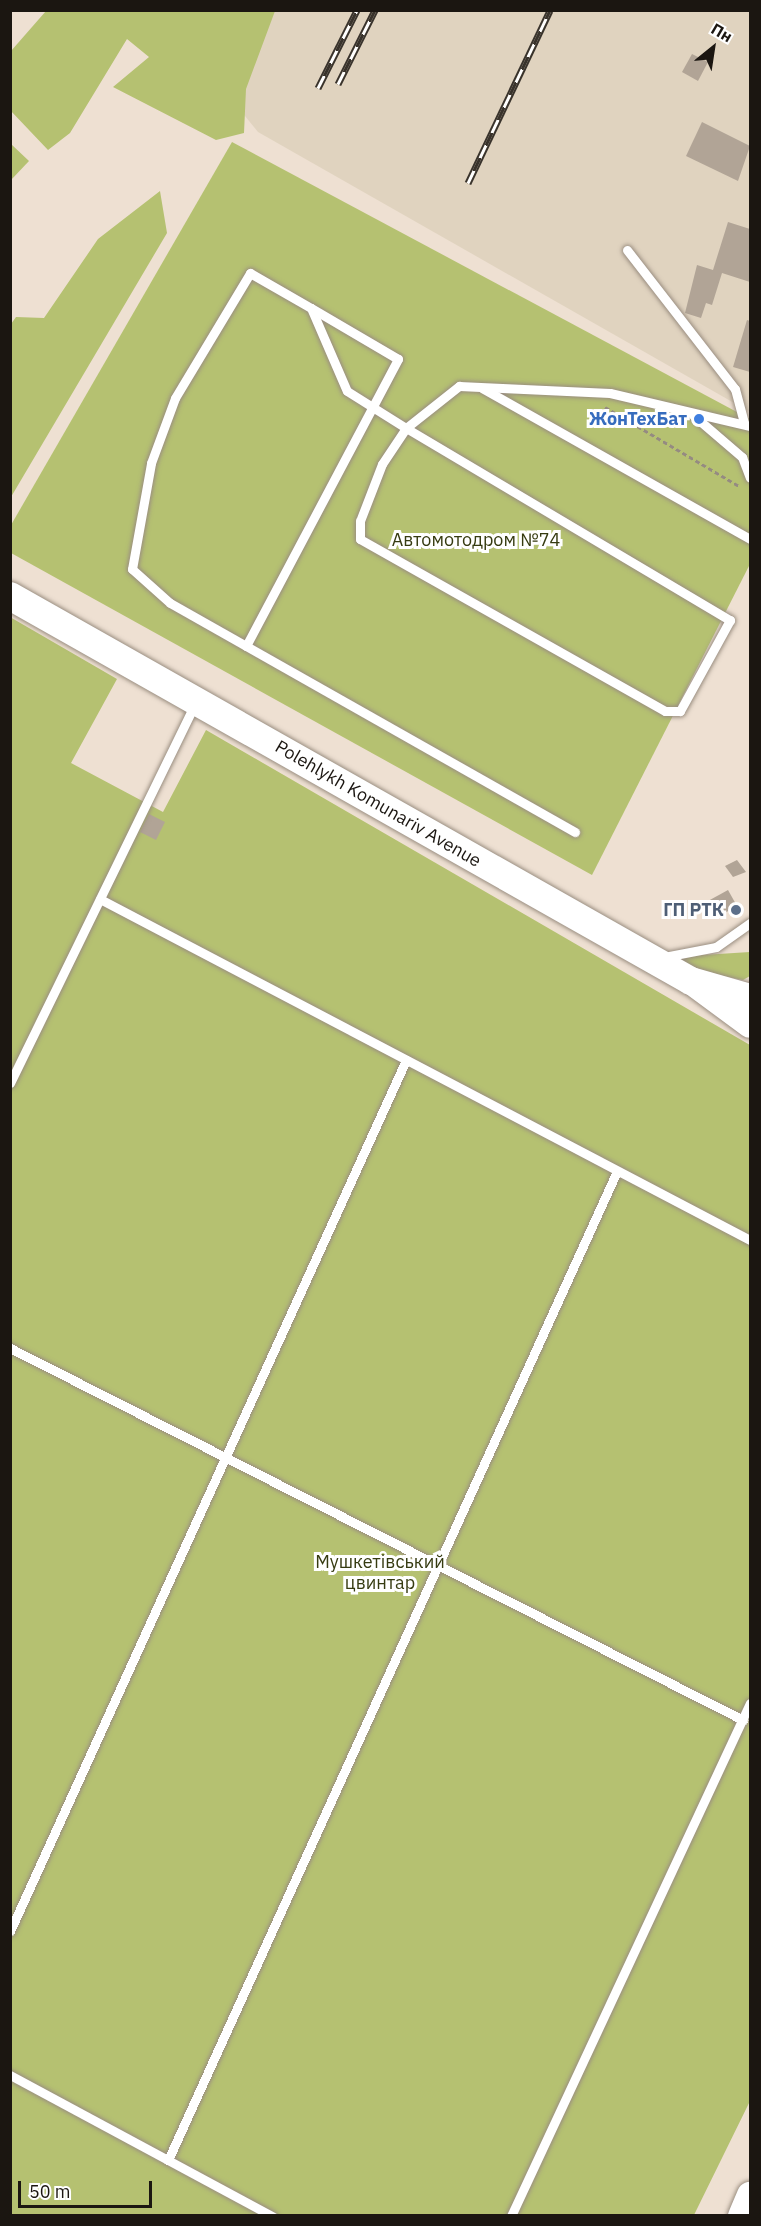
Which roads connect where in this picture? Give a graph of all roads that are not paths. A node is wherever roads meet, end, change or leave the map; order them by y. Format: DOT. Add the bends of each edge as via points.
graph roads {
  1 [pos="627,250"];
  2 [pos="311,308"];
  3 [pos="480,387"];
  4 [pos="373,407"];
  5 [pos="693,415"];
  6 [pos="747,424"];
  7 [pos="406,428"];
  8 [pos="750,478"];
  9 [pos="750,539"];
  10 [pos="10,596"];
  11 [pos="246,646"];
  12 [pos="196,700"];
  13 [pos="575,832"];
  14 [pos="99,899"];
  15 [pos="750,923"];
  16 [pos="650,959"];
  17 [pos="691,981"];
  18 [pos="750,984"];
  19 [pos="750,998"];
  20 [pos="750,1025"];
  21 [pos="406,1060"];
  22 [pos="10,1083"];
  23 [pos="617,1171"];
  24 [pos="750,1240"];
  25 [pos="10,1348"];
  26 [pos="225,1458"];
  27 [pos="437,1568"];
  28 [pos="750,1703"];
  29 [pos="743,1720"];
  30 [pos="10,1931"];
  31 [pos="10,2075"];
  32 [pos="168,2160"];
  33 [pos="750,2195"];
  34 [pos="272,2216"];
  35 [pos="510,2216"];
  36 [pos="741,2216"];
  1 -- 6 [label="lane" via="735,389"];
  2 -- 4 [label="lane" via="347,391"];
  2 -- 4 [label="lane" via="398,359"];
  2 -- 11 [label="lane" via="249,273 175,398 151,463 132,569 170,603"];
  3 -- 5 [label="lane" via="610,393"];
  3 -- 7 [label="lane" via="459,386"];
  3 -- 9 [label="lane"];
  4 -- 7 [label="lane"];
  4 -- 11 [label="lane"];
  5 -- 6 [label="lane"];
  5 -- 8 [label="lane" via="742,457"];
  7 -- 7 [label="lane" via="382,464 360,521 360,539 664,711 680,711 730,620"];
  10 -- 12 [label="main road, Polehlykh Komunariv Avenue"];
  11 -- 13 [label="lane"];
  12 -- 14 [label="lane"];
  12 -- 16 [label="main road, Polehlykh Komunariv Avenue"];
  14 -- 21 [label="lane"];
  14 -- 22 [label="lane"];
  15 -- 16 [label="lane" via="697,954"];
  16 -- 17 [label="main road, Polehlykh Komunariv Avenue"];
  17 -- 18 [label="main road" via="724,987"];
  17 -- 19 [label="main road, Polehlykh Komunariv Avenue"];
  17 -- 20 [label="main road"];
  21 -- 23 [label="lane"];
  21 -- 26 [label="lane"];
  23 -- 24 [label="lane"];
  23 -- 27 [label="lane"];
  25 -- 26 [label="lane"];
  26 -- 27 [label="lane"];
  26 -- 30 [label="lane"];
  27 -- 29 [label="lane"];
  27 -- 32 [label="lane"];
  28 -- 29 [label="lane"];
  29 -- 35 [label="lane"];
  31 -- 32 [label="lane"];
  32 -- 34 [label="lane"];
  33 -- 36 [label="main road"];
}
